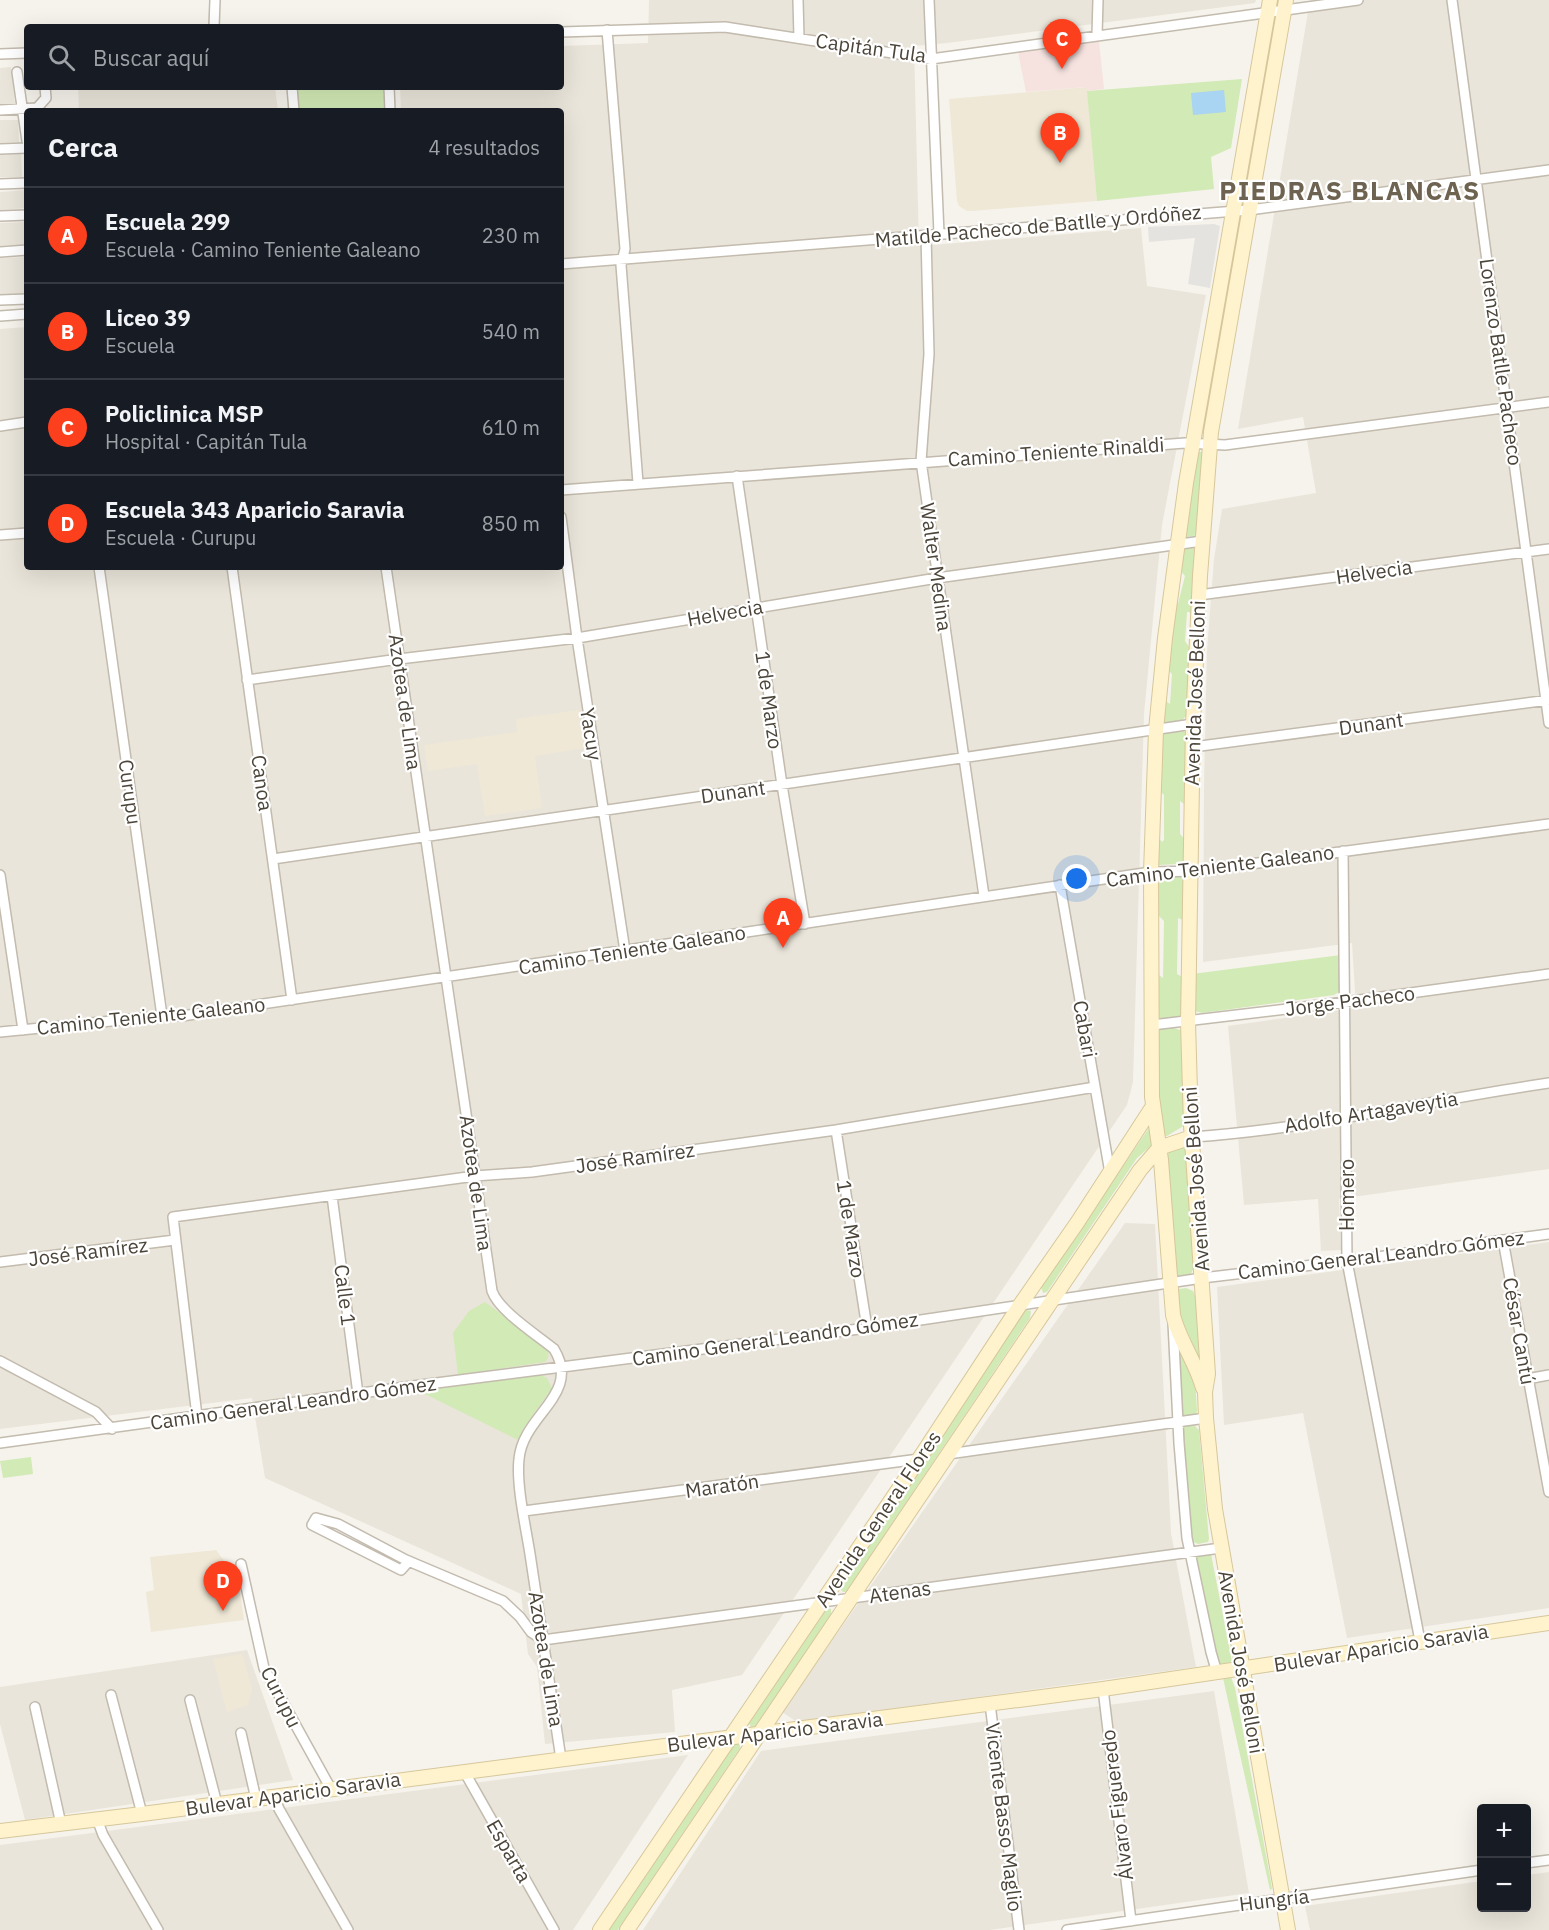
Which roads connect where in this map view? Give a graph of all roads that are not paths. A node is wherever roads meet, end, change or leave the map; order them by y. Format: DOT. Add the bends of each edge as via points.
graph roads {
  1 [pos="214,0"];
  2 [pos="798,0"];
  3 [pos="929,0"];
  4 [pos="1098,0"];
  5 [pos="1358,0"];
  6 [pos="1452,0"];
  7 [pos="1285,5"];
  8 [pos="1269,6"];
  9 [pos="214,24"];
  10 [pos="607,30"];
  11 [pos="564,32"];
  12 [pos="1097,35"];
  13 [pos="799,38"];
  14 [pos="24,52"];
  15 [pos="0,54"];
  16 [pos="931,58"];
  17 [pos="17,72"];
  18 [pos="45,90"];
  19 [pos="292,90"];
  20 [pos="389,90"];
  21 [pos="37,108"];
  22 [pos="294,108"];
  23 [pos="390,108"];
  24 [pos="23,109"];
  25 [pos="0,110"];
  26 [pos="24,117"];
  27 [pos="0,148"];
  28 [pos="24,148"];
  29 [pos="1549,171"];
  30 [pos="1476,180"];
  31 [pos="24,183"];
  32 [pos="0,184"];
  33 [pos="1233,210"];
  34 [pos="1250,210"];
  35 [pos="24,214"];
  36 [pos="0,216"];
  37 [pos="939,234"];
  38 [pos="926,235"];
  39 [pos="24,250"];
  40 [pos="0,252"];
  41 [pos="623,258"];
  42 [pos="564,264"];
  43 [pos="24,299"];
  44 [pos="0,300"];
  45 [pos="24,314"];
  46 [pos="0,316"];
  47 [pos="1549,402"];
  48 [pos="1508,408"];
  49 [pos="24,422"];
  50 [pos="0,426"];
  51 [pos="1192,443"];
  52 [pos="1210,445"];
  53 [pos="921,461"];
  54 [pos="737,476"];
  55 [pos="638,483"];
  56 [pos="564,490"];
  57 [pos="24,533"];
  58 [pos="0,535"];
  59 [pos="564,540"];
  60 [pos="1202,541"];
  61 [pos="1177,544"];
  62 [pos="1549,549"];
  63 [pos="1527,552"];
  64 [pos="99,570"];
  65 [pos="232,570"];
  66 [pos="386,570"];
  67 [pos="937,578"];
  68 [pos="1199,596"];
  69 [pos="755,607"];
  70 [pos="577,638"];
  71 [pos="399,659"];
  72 [pos="247,680"];
  73 [pos="1547,700"];
  74 [pos="1549,723"];
  75 [pos="1193,724"];
  76 [pos="1156,730"];
  77 [pos="1193,747"];
  78 [pos="963,758"];
  79 [pos="782,785"];
  80 [pos="603,811"];
  81 [pos="1549,824"];
  82 [pos="425,836"];
  83 [pos="1343,850"];
  84 [pos="273,859"];
  85 [pos="1190,870"];
  86 [pos="1151,872"];
  87 [pos="0,875"];
  88 [pos="1060,885"];
  89 [pos="984,896"];
  90 [pos="805,924"];
  91 [pos="625,951"];
  92 [pos="1549,974"];
  93 [pos="447,978"];
  94 [pos="292,1000"];
  95 [pos="1345,1002"];
  96 [pos="162,1016"];
  97 [pos="1188,1022"];
  98 [pos="1152,1025"];
  99 [pos="23,1030"];
  100 [pos="0,1032"];
  101 [pos="1549,1083"];
  102 [pos="1095,1087"];
  103 [pos="1153,1106"];
  104 [pos="1347,1117"];
  105 [pos="836,1130"];
  106 [pos="1192,1137"];
  107 [pos="1159,1148"];
  108 [pos="1110,1173"];
  109 [pos="475,1176"];
  110 [pos="332,1196"];
  111 [pos="1549,1234"];
  112 [pos="176,1240"];
  113 [pos="1503,1240"];
  114 [pos="1347,1261"];
  115 [pos="0,1262"];
  116 [pos="1202,1278"];
  117 [pos="1172,1282"];
  118 [pos="1050,1300"];
  119 [pos="1020,1305"];
  120 [pos="1174,1318"];
  121 [pos="867,1328"];
  122 [pos="0,1361"];
  123 [pos="562,1368"];
  124 [pos="1549,1375"];
  125 [pos="1527,1379"];
  126 [pos="1205,1392"];
  127 [pos="358,1394"];
  128 [pos="197,1416"];
  129 [pos="1206,1418"];
  130 [pos="1178,1422"];
  131 [pos="112,1429"];
  132 [pos="0,1443"];
  133 [pos="948,1454"];
  134 [pos="919,1459"];
  135 [pos="1549,1492"];
  136 [pos="524,1511"];
  137 [pos="1221,1548"];
  138 [pos="1189,1553"];
  139 [pos="409,1561"];
  140 [pos="241,1564"];
  141 [pos="849,1599"];
  142 [pos="820,1603"];
  143 [pos="1549,1623"];
  144 [pos="543,1640"];
  145 [pos="1420,1641"];
  146 [pos="1242,1670"];
  147 [pos="1218,1673"];
  148 [pos="1103,1689"];
  149 [pos="111,1695"];
  150 [pos="190,1700"];
  151 [pos="990,1704"];
  152 [pos="35,1707"];
  153 [pos="242,1733"];
  154 [pos="758,1734"];
  155 [pos="732,1736"];
  156 [pos="561,1759"];
  157 [pos="464,1771"];
  158 [pos="331,1789"];
  159 [pos="274,1796"];
  160 [pos="256,1799"];
  161 [pos="217,1804"];
  162 [pos="142,1814"];
  163 [pos="97,1819"];
  164 [pos="61,1824"];
  165 [pos="0,1831"];
  166 [pos="1549,1860"];
  167 [pos="1531,1862"];
  168 [pos="1477,1871"];
  169 [pos="1282,1900"];
  170 [pos="1131,1921"];
  171 [pos="158,1930"];
  172 [pos="348,1930"];
  173 [pos="554,1930"];
  174 [pos="600,1930"];
  175 [pos="627,1930"];
  176 [pos="1018,1930"];
  177 [pos="1067,1930"];
  178 [pos="1288,1930"];
  1 -- 9 [label="street"];
  2 -- 13 [label="street"];
  3 -- 16 [label="street"];
  4 -- 12 [label="street"];
  5 -- 7 [label="street, Capitán Tula"];
  6 -- 30 [label="street, Lorenzo Batlle Pacheco"];
  7 -- 8 [label="street, Capitán Tula"];
  7 -- 34 [label="main road, Avenida José Belloni"];
  8 -- 12 [label="street, Capitán Tula"];
  8 -- 33 [label="main road, Avenida José Belloni"];
  10 -- 11 [label="street, Capitán Tula"];
  10 -- 13 [label="street, Capitán Tula" via="725,27"];
  10 -- 41 [label="street"];
  12 -- 16 [label="street, Capitán Tula"];
  13 -- 16 [label="street, Capitán Tula"];
  14 -- 15 [label="street"];
  16 -- 37 [label="street"];
  17 -- 24 [label="street"];
  18 -- 21 [label="street" via="46,98"];
  19 -- 22 [label="street"];
  20 -- 23 [label="street"];
  24 -- 25 [label="street"];
  24 -- 26 [label="street"];
  27 -- 28 [label="street"];
  29 -- 30 [label="street, Matilde Pacheco de Batlle y Ordóñez"];
  30 -- 34 [label="street, Matilde Pacheco de Batlle y Ordóñez"];
  30 -- 48 [label="street, Lorenzo Batlle Pacheco"];
  31 -- 32 [label="street"];
  33 -- 34 [label="street, Matilde Pacheco de Batlle y Ordóñez"];
  33 -- 37 [label="street, Matilde Pacheco de Batlle y Ordóñez"];
  33 -- 51 [label="main road, Avenida José Belloni"];
  34 -- 52 [label="main road, Avenida José Belloni"];
  35 -- 36 [label="street"];
  37 -- 38 [label="street, Matilde Pacheco de Batlle y Ordóñez"];
  38 -- 41 [label="street, Matilde Pacheco de Batlle y Ordóñez"];
  38 -- 53 [label="street, Walter Medina" via="929,354"];
  39 -- 40 [label="street"];
  41 -- 42 [label="street, Matilde Pacheco de Batlle y Ordóñez"];
  41 -- 55 [label="street"];
  43 -- 44 [label="street"];
  45 -- 46 [label="street"];
  47 -- 48 [label="street, Camino Teniente Rinaldi"];
  48 -- 52 [label="street, Camino Teniente Rinaldi"];
  48 -- 63 [label="street, Lorenzo Batlle Pacheco"];
  49 -- 50 [label="street"];
  51 -- 52 [label="street, Camino Teniente Rinaldi"];
  51 -- 53 [label="street, Camino Teniente Rinaldi"];
  51 -- 61 [label="main road, Avenida José Belloni"];
  52 -- 60 [label="main road, Avenida José Belloni"];
  53 -- 54 [label="street, Camino Teniente Rinaldi"];
  53 -- 67 [label="street, Walter Medina"];
  54 -- 55 [label="street, Camino Teniente Rinaldi"];
  54 -- 69 [label="street, 1 de Marzo"];
  55 -- 56 [label="street, Camino Teniente Rinaldi"];
  57 -- 58 [label="street"];
  59 -- 70 [label="street, Yacuy"];
  60 -- 61 [label="street, Helvecia"];
  60 -- 68 [label="main road, Avenida José Belloni"];
  61 -- 67 [label="street, Helvecia"];
  61 -- 76 [label="main road, Avenida José Belloni"];
  62 -- 63 [label="street, Helvecia"];
  63 -- 68 [label="street, Helvecia"];
  63 -- 73 [label="street, Lorenzo Batlle Pacheco"];
  64 -- 96 [label="street, Curupu"];
  65 -- 72 [label="street, Canoa"];
  66 -- 71 [label="street, Azotea de Lima"];
  67 -- 69 [label="street, Helvecia"];
  67 -- 78 [label="street, Walter Medina"];
  68 -- 75 [label="main road, Avenida José Belloni"];
  69 -- 70 [label="street, Helvecia"];
  69 -- 79 [label="street, 1 de Marzo"];
  70 -- 71 [label="street, Helvecia"];
  70 -- 80 [label="street, Yacuy"];
  71 -- 72 [label="street, Helvecia"];
  71 -- 82 [label="street, Azotea de Lima"];
  72 -- 84 [label="street, Canoa"];
  73 -- 74 [label="street, Lorenzo Batlle Pacheco"];
  73 -- 77 [label="street, Dunant"];
  75 -- 76 [label="street, Dunant"];
  75 -- 77 [label="main road, Avenida José Belloni"];
  76 -- 78 [label="street, Dunant"];
  76 -- 86 [label="main road, Avenida José Belloni"];
  77 -- 85 [label="main road, Avenida José Belloni"];
  78 -- 79 [label="street, Dunant"];
  78 -- 89 [label="street, Walter Medina"];
  79 -- 80 [label="street, Dunant"];
  79 -- 90 [label="street, 1 de Marzo"];
  80 -- 82 [label="street, Dunant"];
  80 -- 91 [label="street, Yacuy"];
  81 -- 83 [label="street, Camino Teniente Galeano"];
  82 -- 84 [label="street, Dunant"];
  82 -- 93 [label="street, Azotea de Lima"];
  83 -- 85 [label="street, Camino Teniente Galeano"];
  83 -- 95 [label="street, Homero"];
  84 -- 94 [label="street, Canoa"];
  85 -- 86 [label="street, Camino Teniente Galeano"];
  85 -- 97 [label="main road, Avenida José Belloni"];
  86 -- 88 [label="street, Camino Teniente Galeano"];
  86 -- 98 [label="main road, Avenida José Belloni"];
  87 -- 99 [label="street"];
  88 -- 89 [label="street, Camino Teniente Galeano"];
  88 -- 102 [label="street, Cabari"];
  89 -- 90 [label="street, Camino Teniente Galeano"];
  90 -- 91 [label="street, Camino Teniente Galeano"];
  91 -- 93 [label="street, Camino Teniente Galeano"];
  92 -- 95 [label="street, Jorge Pacheco"];
  93 -- 94 [label="street, Camino Teniente Galeano"];
  93 -- 109 [label="street, Azotea de Lima"];
  94 -- 96 [label="street, Camino Teniente Galeano"];
  95 -- 97 [label="street, Jorge Pacheco"];
  95 -- 104 [label="street, Homero"];
  96 -- 99 [label="street, Camino Teniente Galeano"];
  97 -- 98 [label="street, Jorge Pacheco"];
  97 -- 106 [label="main road, Avenida José Belloni"];
  98 -- 103 [label="main road, Avenida José Belloni"];
  99 -- 100 [label="street, Camino Teniente Galeano"];
  101 -- 104 [label="street, Adolfo Artagaveytia"];
  102 -- 105 [label="street, José Ramírez"];
  102 -- 108 [label="street, Cabari"];
  103 -- 107 [label="main road, Avenida José Belloni"];
  103 -- 108 [label="main road, Avenida General Flores"];
  104 -- 106 [label="street, Adolfo Artagaveytia"];
  104 -- 114 [label="street, Homero"];
  105 -- 109 [label="street, José Ramírez" via="532,1172"];
  105 -- 121 [label="street, 1 de Marzo"];
  106 -- 107 [label="main road"];
  106 -- 116 [label="main road, Avenida José Belloni"];
  107 -- 117 [label="main road, Avenida José Belloni"];
  107 -- 118 [label="main road, Avenida General Flores"];
  108 -- 119 [label="main road, Avenida General Flores"];
  109 -- 110 [label="street, José Ramírez"];
  109 -- 123 [label="street, Azotea de Lima" via="494,1296 554,1349"];
  110 -- 112 [label="street, José Ramírez" via="173,1217"];
  110 -- 127 [label="street, Calle 1"];
  111 -- 113 [label="street, Camino General Leandro Gómez"];
  112 -- 115 [label="street, José Ramírez"];
  112 -- 128 [label="street"];
  113 -- 114 [label="street, Camino General Leandro Gómez"];
  113 -- 125 [label="street, César Cantú"];
  114 -- 116 [label="street, Camino General Leandro Gómez"];
  114 -- 145 [label="street, Homero"];
  116 -- 117 [label="street, Camino General Leandro Gómez"];
  116 -- 126 [label="main road, Avenida José Belloni" via="1208,1374"];
  117 -- 118 [label="street, Camino General Leandro Gómez"];
  117 -- 120 [label="main road, Avenida José Belloni"];
  118 -- 119 [label="street, Camino General Leandro Gómez"];
  118 -- 133 [label="main road, Avenida General Flores"];
  119 -- 121 [label="street, Camino General Leandro Gómez"];
  119 -- 134 [label="main road, Avenida General Flores"];
  120 -- 126 [label="main road, Avenida José Belloni"];
  120 -- 130 [label="street, Avenida José Belloni"];
  121 -- 123 [label="street, Camino General Leandro Gómez"];
  122 -- 131 [label="street" via="96,1412"];
  123 -- 127 [label="street, Camino General Leandro Gómez"];
  123 -- 136 [label="street, Azotea de Lima" via="559,1389 530,1428 520,1450"];
  124 -- 125 [label="street"];
  125 -- 135 [label="street, César Cantú"];
  126 -- 129 [label="main road, Avenida José Belloni"];
  127 -- 128 [label="street, Camino General Leandro Gómez"];
  128 -- 131 [label="street, Camino General Leandro Gómez"];
  129 -- 130 [label="street"];
  129 -- 137 [label="main road, Avenida José Belloni"];
  130 -- 133 [label="street"];
  130 -- 138 [label="street, Avenida José Belloni"];
  131 -- 132 [label="street, Camino General Leandro Gómez"];
  133 -- 141 [label="main road, Avenida General Flores"];
  134 -- 136 [label="street, Maratón"];
  134 -- 142 [label="main road, Avenida General Flores"];
  136 -- 144 [label="street, Azotea de Lima"];
  137 -- 138 [label="street, Atenas"];
  137 -- 146 [label="main road, Avenida José Belloni"];
  138 -- 141 [label="street, Atenas"];
  138 -- 147 [label="street, Avenida José Belloni"];
  139 -- 139 [label="street" via="338,1524 316,1518 312,1525 401,1570"];
  139 -- 144 [label="street" via="504,1601"];
  140 -- 158 [label="street, Curupu" via="264,1668"];
  141 -- 142 [label="street, Atenas"];
  141 -- 154 [label="main road, Avenida General Flores"];
  142 -- 144 [label="street, Atenas"];
  142 -- 155 [label="main road, Avenida General Flores"];
  143 -- 145 [label="main road, Bulevar Aparicio Saravia"];
  144 -- 156 [label="street, Azotea de Lima"];
  145 -- 146 [label="main road, Bulevar Aparicio Saravia"];
  146 -- 147 [label="main road, Bulevar Aparicio Saravia"];
  146 -- 169 [label="main road, Avenida José Belloni"];
  147 -- 148 [label="main road, Bulevar Aparicio Saravia"];
  148 -- 151 [label="main road, Bulevar Aparicio Saravia"];
  148 -- 170 [label="street, Álvaro Figueredo"];
  149 -- 162 [label="street"];
  150 -- 161 [label="street"];
  151 -- 154 [label="main road, Bulevar Aparicio Saravia"];
  151 -- 176 [label="street, Vicente Basso Maglio"];
  152 -- 164 [label="street"];
  153 -- 160 [label="street"];
  154 -- 155 [label="main road, Bulevar Aparicio Saravia"];
  154 -- 175 [label="main road, Avenida General Flores"];
  155 -- 156 [label="main road, Bulevar Aparicio Saravia"];
  155 -- 174 [label="main road, Avenida General Flores"];
  156 -- 157 [label="main road, Bulevar Aparicio Saravia"];
  157 -- 158 [label="main road, Bulevar Aparicio Saravia"];
  157 -- 173 [label="street, Esparta"];
  158 -- 159 [label="main road, Bulevar Aparicio Saravia"];
  159 -- 160 [label="main road, Bulevar Aparicio Saravia"];
  159 -- 172 [label="street"];
  160 -- 161 [label="main road, Bulevar Aparicio Saravia"];
  161 -- 162 [label="main road, Bulevar Aparicio Saravia"];
  162 -- 163 [label="main road, Bulevar Aparicio Saravia"];
  163 -- 164 [label="main road, Bulevar Aparicio Saravia"];
  163 -- 171 [label="street"];
  164 -- 165 [label="main road, Bulevar Aparicio Saravia"];
  166 -- 167 [label="street"];
  168 -- 169 [label="street, Hungría"];
  169 -- 170 [label="street, Hungría"];
  169 -- 178 [label="main road, Avenida José Belloni"];
  170 -- 177 [label="street, Hungría"];
}
